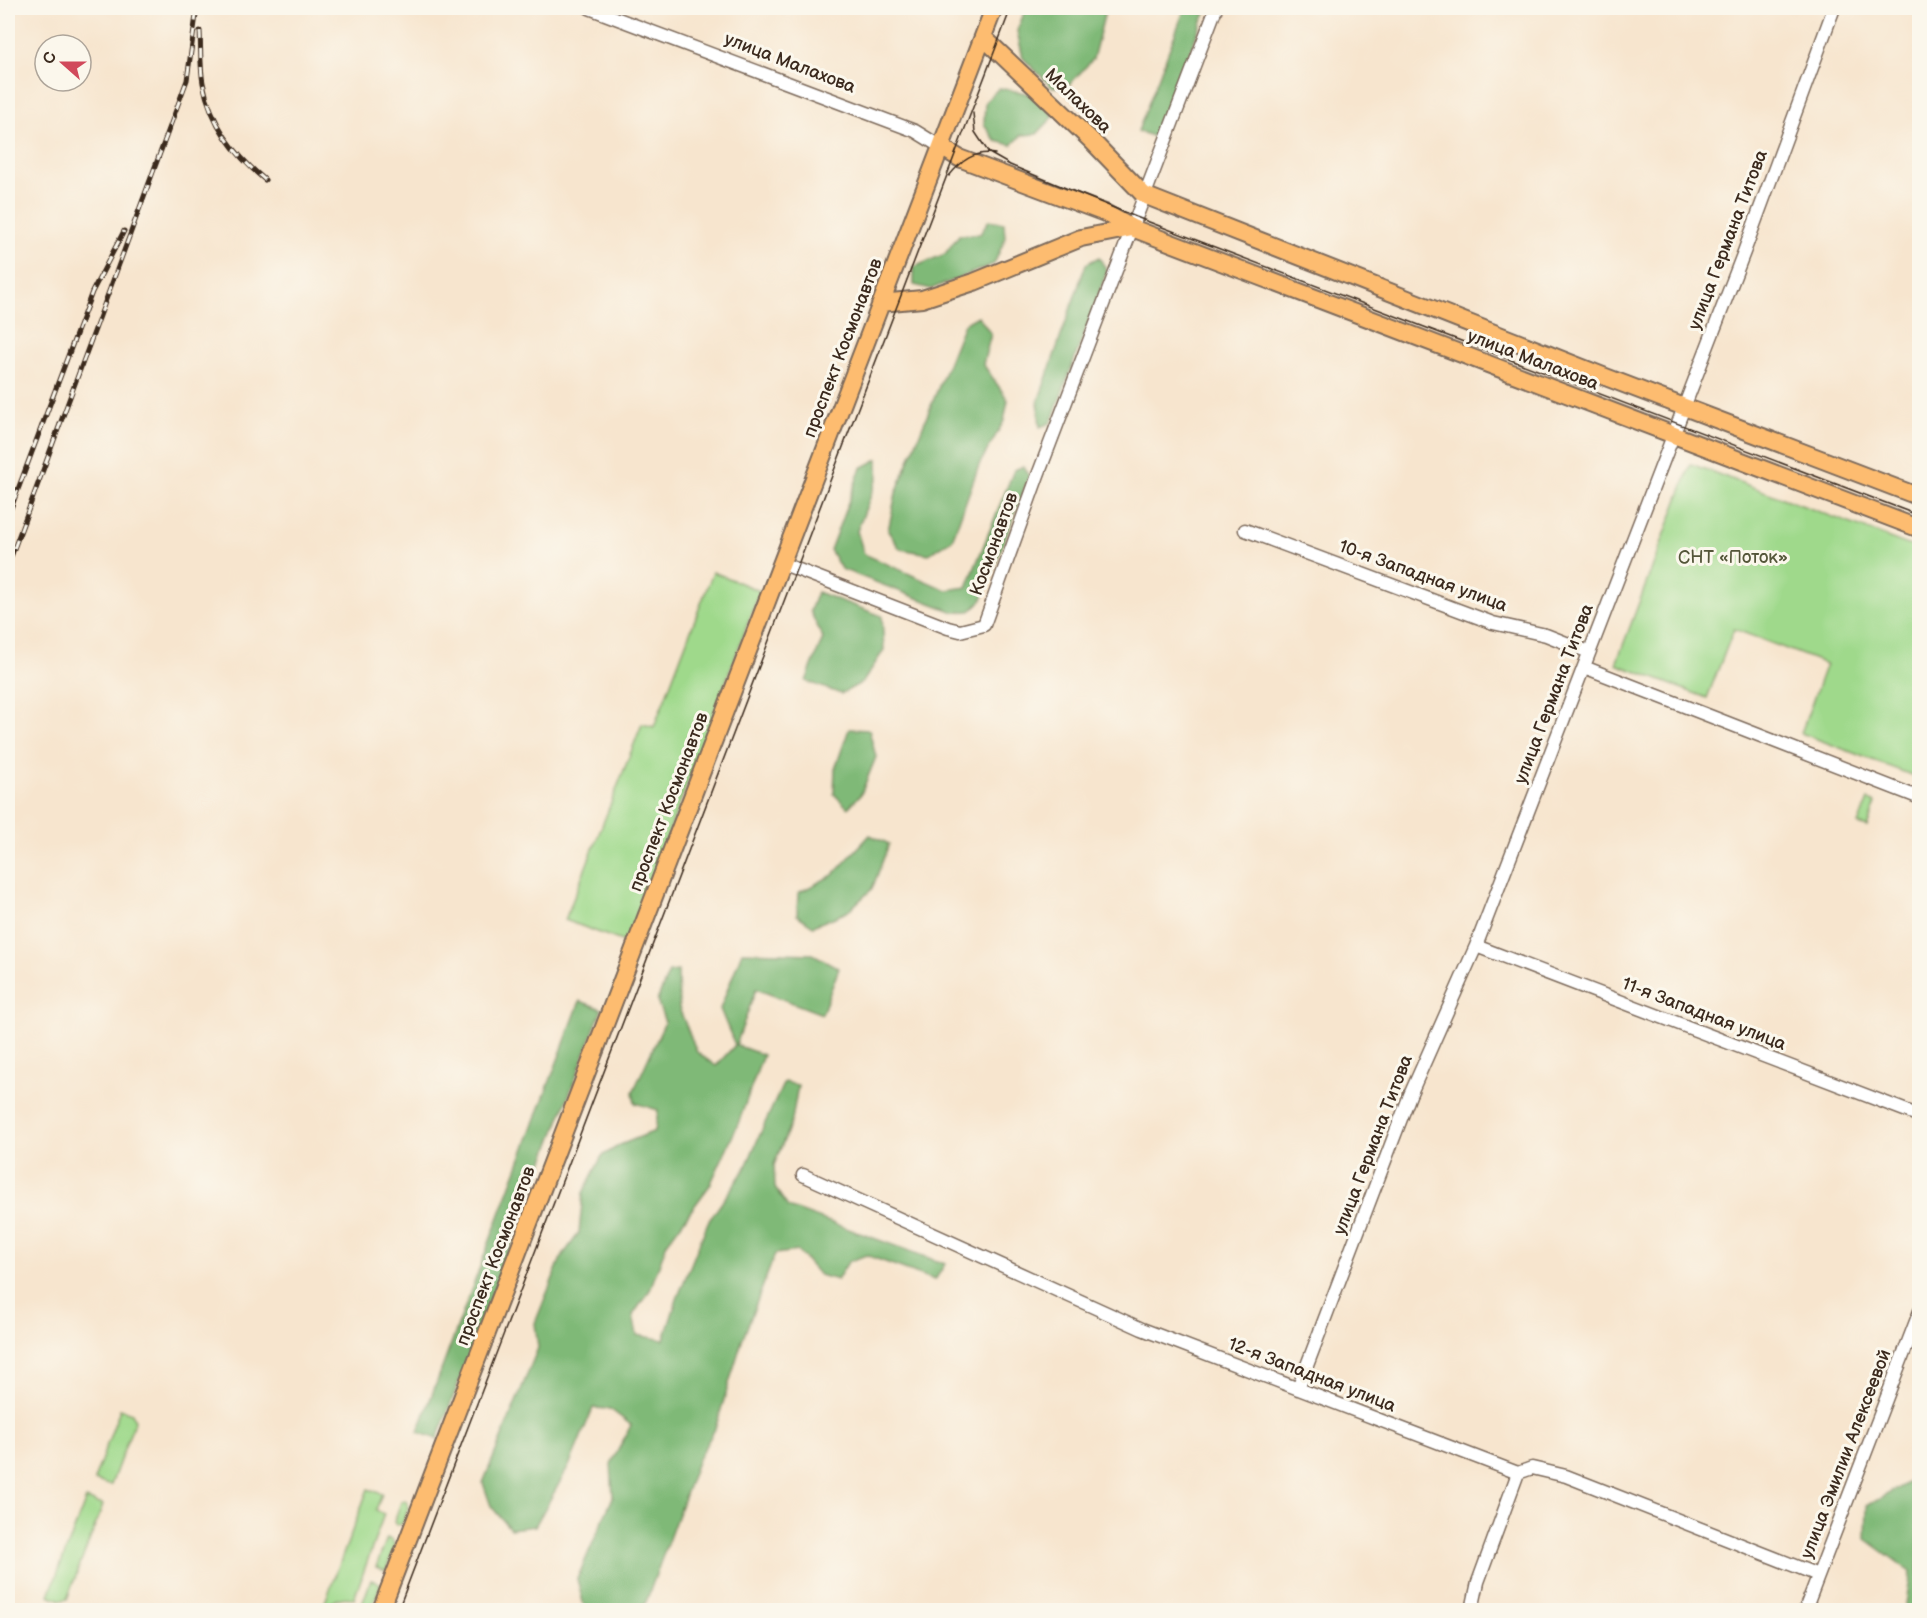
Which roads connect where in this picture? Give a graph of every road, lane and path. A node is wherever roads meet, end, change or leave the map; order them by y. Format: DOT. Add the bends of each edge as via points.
graph roads {
  1 [pos="589,8"];
  2 [pos="994,8"];
  3 [pos="1216,8"];
  4 [pos="1834,8"];
  5 [pos="983,37"];
  6 [pos="941,147"];
  7 [pos="1144,195"];
  8 [pos="1132,228"];
  9 [pos="880,303"];
  10 [pos="1683,406"];
  11 [pos="1672,434"];
  12 [pos="1920,497"];
  13 [pos="1920,529"];
  14 [pos="1245,530"];
  15 [pos="782,563"];
  16 [pos="1589,652"];
  17 [pos="1584,667"];
  18 [pos="1920,798"];
  19 [pos="1476,946"];
  20 [pos="1920,1116"];
  21 [pos="803,1175"];
  22 [pos="1920,1311"];
  23 [pos="1298,1389"];
  24 [pos="1518,1473"];
  25 [pos="1818,1575"];
  26 [pos="381,1611"];
  27 [pos="1472,1611"];
  28 [pos="1805,1611"];
  1 -- 6 [label="street, улица Малахова" via="915,131"];
  2 -- 5 [label="main road, проспект Космонавтов"];
  3 -- 7 [label="street"];
  4 -- 10 [label="street, улица Германа Титова"];
  5 -- 6 [label="main road, проспект Космонавтов"];
  5 -- 7 [label="main road, Малахова"];
  6 -- 8 [label="main road" via="959,158 1105,213"];
  6 -- 9 [label="main road, проспект Космонавтов"];
  7 -- 8 [label="street"];
  7 -- 10 [label="main road, улица Малахова"];
  8 -- 9 [label="main road" via="1081,238 922,299"];
  8 -- 11 [label="main road, улица Малахова"];
  8 -- 15 [label="street, Космонавтов" via="984,625 960,631 948,628"];
  9 -- 15 [label="main road, проспект Космонавтов"];
  10 -- 11 [label="street, улица Германа Титова"];
  10 -- 12 [label="main road, улица Малахова"];
  11 -- 13 [label="main road, улица Малахова"];
  11 -- 16 [label="street, улица Германа Титова"];
  14 -- 16 [label="street, 10-я Западная улица" via="1493,623 1546,635"];
  15 -- 26 [label="main road, проспект Космонавтов"];
  16 -- 17 [label="street, улица Германа Титова"];
  17 -- 18 [label="street"];
  17 -- 19 [label="street, улица Германа Титова"];
  19 -- 20 [label="street, 11-я Западная улица"];
  19 -- 23 [label="street, улица Германа Титова" via="1410,1095"];
  21 -- 23 [label="street, 12-я Западная улица" via="1142,1329"];
  22 -- 25 [label="street, улица Эмилии Алексеевой"];
  23 -- 24 [label="street, 12-я Западная улица"];
  24 -- 25 [label="street, 12-я Западная улица" via="1532,1468 1566,1476"];
  24 -- 27 [label="street" via="1478,1582"];
  25 -- 28 [label="street, улица Эмилии Алексеевой"];
}
